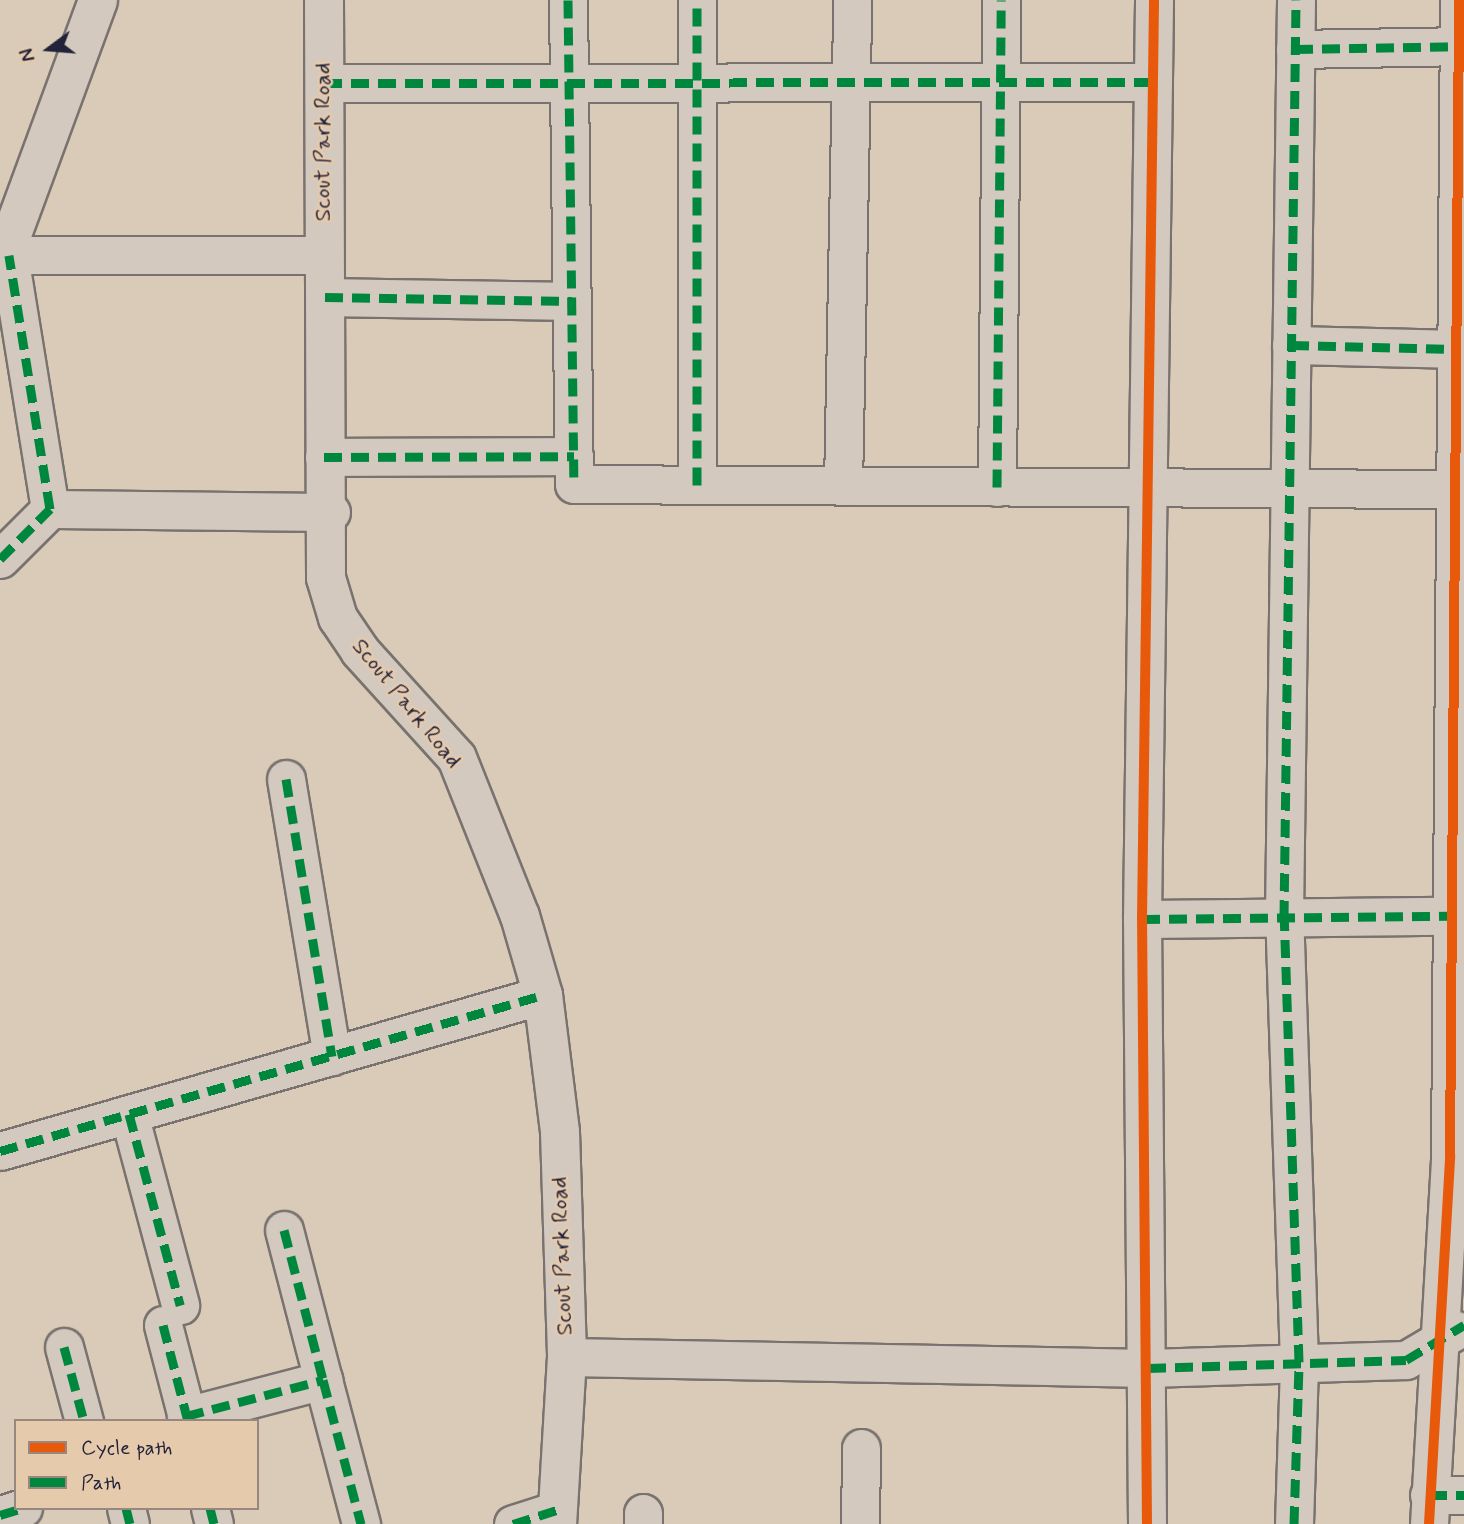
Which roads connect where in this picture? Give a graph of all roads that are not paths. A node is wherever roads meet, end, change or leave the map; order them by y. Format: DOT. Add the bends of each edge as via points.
graph roads {
  1 [pos="98,0"];
  2 [pos="324,0"];
  3 [pos="568,0"];
  4 [pos="697,0"];
  5 [pos="852,0"];
  6 [pos="1001,0"];
  7 [pos="1154,0"];
  8 [pos="1296,0"];
  9 [pos="1459,0"];
  10 [pos="1459,46"];
  11 [pos="1295,49"];
  12 [pos="569,82"];
  13 [pos="697,82"];
  14 [pos="850,82"];
  15 [pos="1000,82"];
  16 [pos="1153,82"];
  17 [pos="324,83"];
  18 [pos="1461,103"];
  19 [pos="324,254"];
  20 [pos="4,261"];
  21 [pos="1460,278"];
  22 [pos="326,297"];
  23 [pos="572,301"];
  24 [pos="1291,345"];
  25 [pos="1455,349"];
  26 [pos="1459,453"];
  27 [pos="574,456"];
  28 [pos="324,457"];
  29 [pos="697,485"];
  30 [pos="843,486"];
  31 [pos="997,487"];
  32 [pos="1148,488"];
  33 [pos="1289,489"];
  34 [pos="1454,489"];
  35 [pos="50,509"];
  36 [pos="331,512"];
  37 [pos="0,559"];
  38 [pos="286,779"];
  39 [pos="1457,810"];
  40 [pos="1450,916"];
  41 [pos="1283,918"];
  42 [pos="1142,919"];
  43 [pos="1457,989"];
  44 [pos="542,996"];
  45 [pos="332,1056"];
  46 [pos="129,1114"];
  47 [pos="0,1151"];
  48 [pos="1457,1156"];
  49 [pos="284,1230"];
  50 [pos="1452,1334"];
  51 [pos="64,1347"];
  52 [pos="566,1357"];
  53 [pos="1299,1362"];
  54 [pos="1148,1368"];
  55 [pos="323,1380"];
  56 [pos="187,1418"];
  57 [pos="82,1419"];
  58 [pos="861,1448"];
  59 [pos="1441,1505"];
  60 [pos="557,1517"];
  61 [pos="361,1524"];
  62 [pos="513,1524"];
  63 [pos="860,1524"];
  64 [pos="1147,1524"];
  65 [pos="1294,1524"];
  1 -- 20 [label="main road"];
  2 -- 17 [label="main road, Scout Park Road"];
  3 -- 12 [label="street"];
  4 -- 13 [label="street"];
  5 -- 14 [label="street"];
  6 -- 15 [label="street"];
  7 -- 16 [label="street"];
  8 -- 11 [label="street"];
  9 -- 10 [label="street"];
  10 -- 11 [label="street"];
  10 -- 18 [label="street"];
  11 -- 24 [label="street"];
  12 -- 13 [label="street"];
  12 -- 17 [label="street"];
  12 -- 23 [label="street"];
  13 -- 14 [label="street"];
  13 -- 29 [label="street"];
  14 -- 15 [label="street"];
  14 -- 30 [label="street"];
  15 -- 16 [label="street"];
  15 -- 31 [label="street"];
  16 -- 32 [label="street"];
  17 -- 19 [label="main road, Scout Park Road"];
  18 -- 21 [label="street"];
  19 -- 20 [label="street"];
  19 -- 22 [label="main road, Scout Park Road"];
  20 -- 35 [label="street"];
  21 -- 25 [label="street"];
  22 -- 23 [label="street"];
  22 -- 28 [label="main road, Scout Park Road"];
  23 -- 27 [label="street"];
  24 -- 25 [label="street"];
  24 -- 33 [label="street"];
  25 -- 26 [label="street"];
  26 -- 34 [label="street"];
  27 -- 28 [label="street"];
  27 -- 29 [label="street" via="574,484"];
  28 -- 36 [label="main road, Scout Park Road"];
  29 -- 30 [label="street"];
  30 -- 31 [label="street"];
  31 -- 32 [label="street"];
  32 -- 33 [label="street"];
  32 -- 42 [label="street"];
  33 -- 34 [label="street"];
  33 -- 41 [label="street"];
  34 -- 39 [label="street"];
  35 -- 36 [label="street"];
  35 -- 37 [label="street"];
  36 -- 44 [label="main road, Scout Park Road" via="327,578 338,618 457,758 520,916"];
  38 -- 45 [label="street"];
  39 -- 40 [label="street"];
  40 -- 41 [label="street"];
  40 -- 43 [label="street"];
  41 -- 42 [label="street"];
  41 -- 53 [label="street"];
  42 -- 54 [label="street"];
  43 -- 48 [label="street"];
  44 -- 45 [label="street"];
  44 -- 52 [label="main road, Scout Park Road" via="560,1132"];
  45 -- 46 [label="street"];
  46 -- 47 [label="street"];
  46 -- 56 [label="street" via="172,1315"];
  48 -- 50 [label="street"];
  49 -- 55 [label="street"];
  50 -- 53 [label="street" via="1406,1360"];
  50 -- 59 [label="street"];
  51 -- 57 [label="street"];
  52 -- 54 [label="street"];
  52 -- 60 [label="main road, Scout Park Road"];
  53 -- 54 [label="street"];
  53 -- 65 [label="street"];
  54 -- 64 [label="street"];
  55 -- 56 [label="street"];
  55 -- 61 [label="street"];
  58 -- 63 [label="street"];
  60 -- 62 [label="street"];
}
